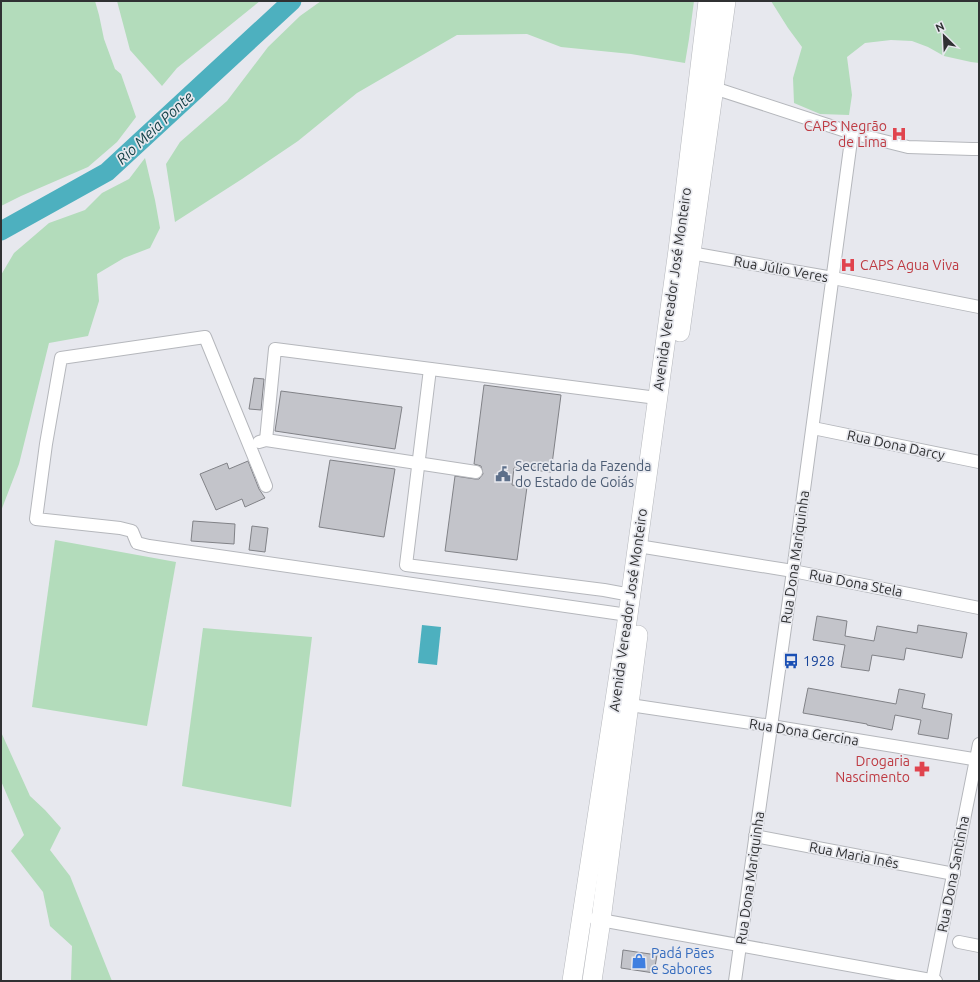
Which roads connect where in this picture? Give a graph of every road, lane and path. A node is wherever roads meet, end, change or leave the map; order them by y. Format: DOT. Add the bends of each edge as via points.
graph roads {
  1 [pos="708,1"];
  2 [pos="726,1"];
  3 [pos="714,88"];
  4 [pos="852,133"];
  5 [pos="979,149"];
  6 [pos="684,251"];
  7 [pos="833,278"];
  8 [pos="979,307"];
  9 [pos="430,369"];
  10 [pos="657,398"];
  11 [pos="812,428"];
  12 [pos="266,440"];
  13 [pos="248,446"];
  14 [pos="979,462"];
  15 [pos="419,463"];
  16 [pos="476,472"];
  17 [pos="266,486"];
  18 [pos="643,546"];
  19 [pos="793,571"];
  20 [pos="631,595"];
  21 [pos="979,608"];
  22 [pos="628,614"];
  23 [pos="630,705"];
  24 [pos="771,726"];
  25 [pos="979,744"];
  26 [pos="978,760"];
  27 [pos="756,836"];
  28 [pos="954,874"];
  29 [pos="581,916"];
  30 [pos="601,920"];
  31 [pos="959,942"];
  32 [pos="740,945"];
  33 [pos="979,946"];
  34 [pos="572,981"];
  35 [pos="592,981"];
  36 [pos="735,981"];
  37 [pos="934,981"];
  1 -- 6 [label="main road, Avenida Vereador José Monteiro"];
  2 -- 3 [label="main road, Avenida Vereador José Monteiro"];
  3 -- 4 [label="street"];
  3 -- 6 [label="main road, Avenida Vereador José Monteiro"];
  4 -- 5 [label="street" via="908,147"];
  4 -- 7 [label="street, Rua Dona Mariquinha"];
  6 -- 7 [label="street, Rua Júlio Veres"];
  6 -- 10 [label="main road, Avenida Vereador José Monteiro"];
  6 -- 18 [label="main road, Avenida Vereador José Monteiro"];
  7 -- 8 [label="street, Rua Júlio Veres"];
  7 -- 11 [label="street, Rua Dona Mariquinha"];
  9 -- 10 [label="street"];
  9 -- 12 [label="street" via="275,349"];
  9 -- 15 [label="street"];
  10 -- 18 [label="main road, Avenida Vereador José Monteiro"];
  11 -- 14 [label="street, Rua Dona Darcy"];
  11 -- 19 [label="street, Rua Dona Mariquinha"];
  12 -- 13 [label="street"];
  12 -- 15 [label="street"];
  13 -- 17 [label="street"];
  13 -- 22 [label="street" via="205,337 61,358 36,519 120,528 132,531 137,543 149,546"];
  15 -- 16 [label="street"];
  15 -- 20 [label="street" via="406,565"];
  18 -- 19 [label="street, Rua Dona Stela"];
  18 -- 20 [label="main road, Avenida Vereador José Monteiro"];
  18 -- 23 [label="main road, Avenida Vereador José Monteiro"];
  19 -- 21 [label="street, Rua Dona Stela"];
  19 -- 24 [label="street, Rua Dona Mariquinha"];
  20 -- 22 [label="main road, Avenida Vereador José Monteiro"];
  22 -- 29 [label="main road, Avenida Vereador José Monteiro"];
  23 -- 24 [label="street, Rua Dona Gercina"];
  23 -- 30 [label="main road, Avenida Vereador José Monteiro"];
  24 -- 26 [label="street, Rua Dona Gercina"];
  24 -- 27 [label="street, Rua Dona Mariquinha"];
  25 -- 26 [label="street, Rua Dona Santinha"];
  26 -- 28 [label="street, Rua Dona Santinha"];
  27 -- 28 [label="street, Rua Maria Inês"];
  27 -- 32 [label="street, Rua Dona Mariquinha"];
  28 -- 37 [label="street, Rua Dona Santinha"];
  29 -- 30 [label="street"];
  29 -- 34 [label="main road, Avenida Vereador José Monteiro"];
  30 -- 32 [label="street"];
  30 -- 35 [label="main road, Avenida Vereador José Monteiro"];
  31 -- 33 [label="street"];
  32 -- 36 [label="street, Rua Dona Mariquinha"];
  32 -- 37 [label="street"];
}
